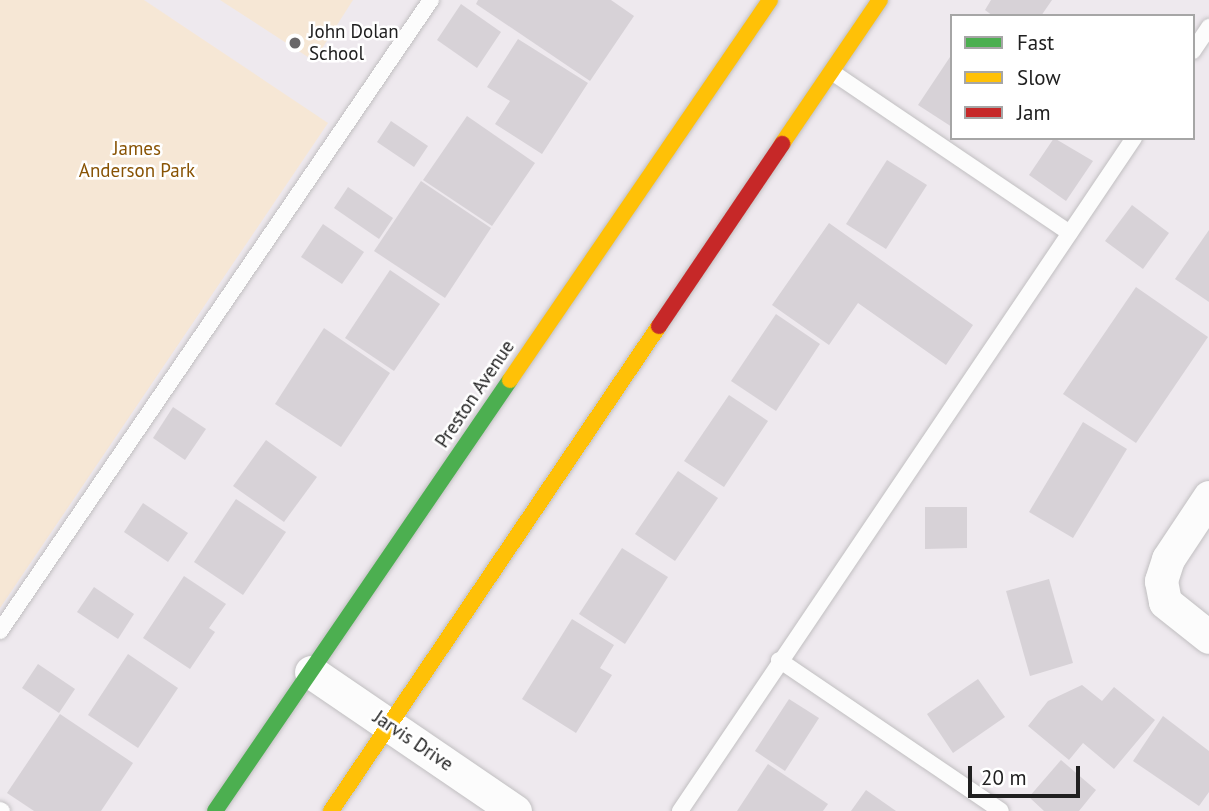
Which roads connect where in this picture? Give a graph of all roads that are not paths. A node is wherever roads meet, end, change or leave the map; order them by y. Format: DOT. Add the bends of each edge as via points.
graph roads {
  1 [pos="430,0"];
  2 [pos="770,0"];
  3 [pos="880,0"];
  4 [pos="1209,27"];
  5 [pos="1195,48"];
  6 [pos="832,72"];
  7 [pos="1133,140"];
  8 [pos="1070,233"];
  9 [pos="1209,497"];
  10 [pos="0,631"];
  11 [pos="1209,637"];
  12 [pos="779,660"];
  13 [pos="310,672"];
  14 [pos="389,724"];
  15 [pos="215,811"];
  16 [pos="331,811"];
  17 [pos="515,811"];
  18 [pos="680,811"];
  19 [pos="1001,811"];
  1 -- 10 [label="lane"];
  2 -- 13 [label="main road, Preston Avenue"];
  3 -- 6 [label="main road"];
  4 -- 5 [label="lane"];
  6 -- 8 [label="lane"];
  6 -- 14 [label="main road"];
  7 -- 8 [label="lane"];
  8 -- 12 [label="lane"];
  9 -- 11 [label="street" via="1168,559 1161,581 1165,602"];
  12 -- 18 [label="lane"];
  12 -- 19 [label="lane"];
  13 -- 14 [label="street, Jarvis Drive"];
  13 -- 15 [label="main road, Preston Avenue"];
  14 -- 16 [label="main road"];
  14 -- 17 [label="street, Jarvis Drive"];
}
